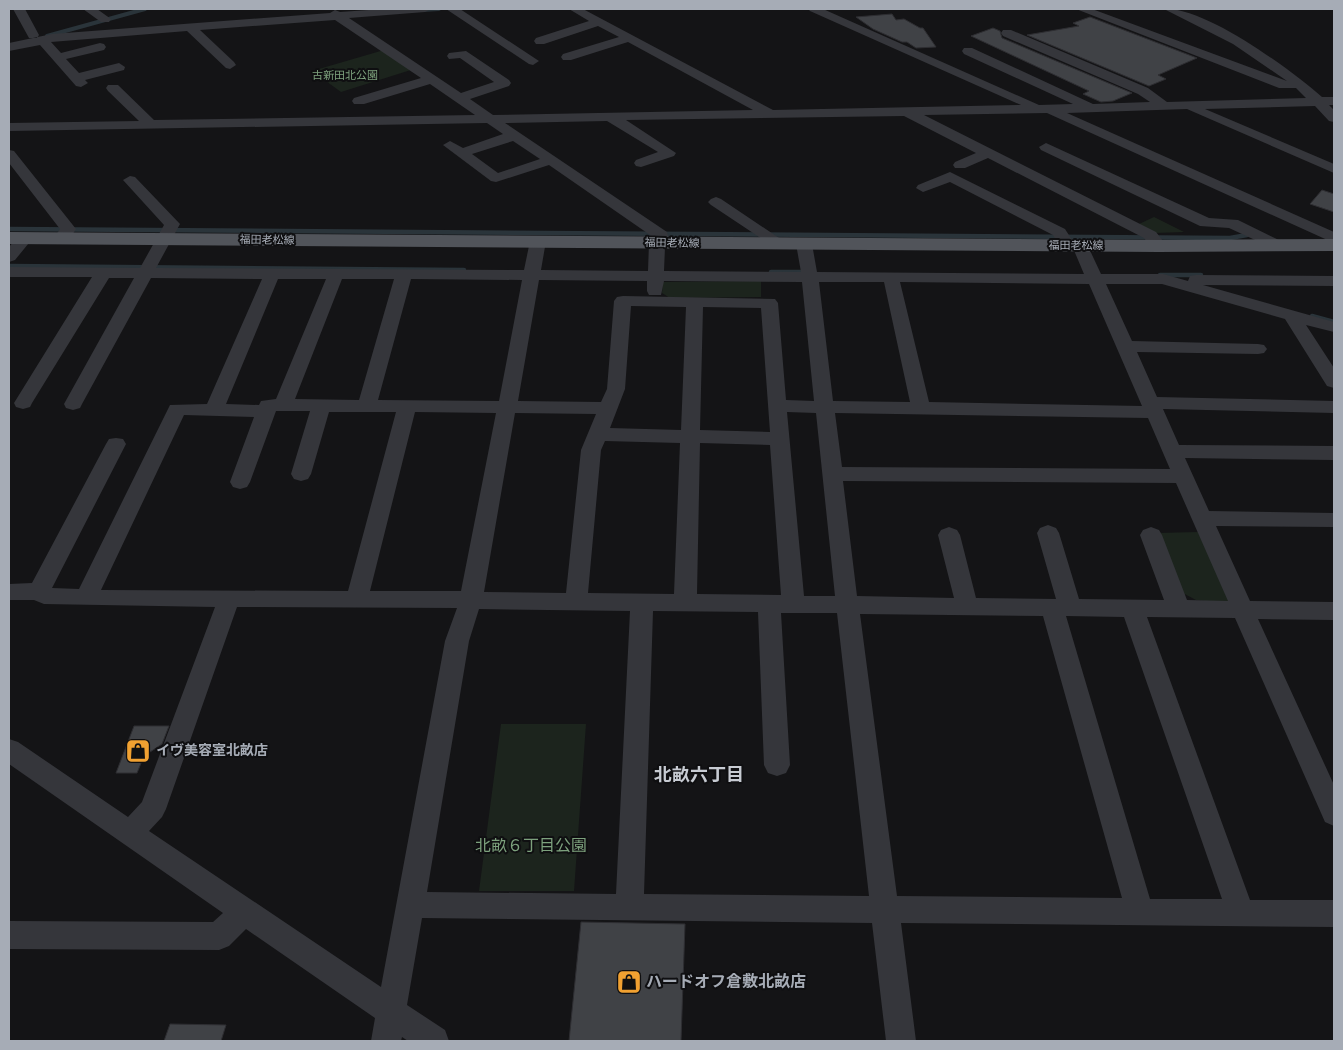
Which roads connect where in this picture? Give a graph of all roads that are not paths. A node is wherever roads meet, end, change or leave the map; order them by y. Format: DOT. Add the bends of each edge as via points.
graph roads {
  1 [pos="19,9"];
  2 [pos="89,9"];
  3 [pos="327,9"];
  4 [pos="424,9"];
  5 [pos="452,9"];
  6 [pos="575,9"];
  7 [pos="814,9"];
  8 [pos="1082,9"];
  9 [pos="1170,9"];
  10 [pos="1184,9"];
  11 [pos="340,16"];
  12 [pos="105,19"];
  13 [pos="1193,19"];
  14 [pos="599,22"];
  15 [pos="1131,27"];
  16 [pos="191,28"];
  17 [pos="1007,33"];
  18 [pos="630,38"];
  19 [pos="42,39"];
  20 [pos="540,42"];
  21 [pos="9,47"];
  22 [pos="100,47"];
  23 [pos="968,51"];
  24 [pos="453,56"];
  25 [pos="60,57"];
  26 [pos="567,57"];
  27 [pos="534,61"];
  28 [pos="230,65"];
  29 [pos="119,67"];
  30 [pos="1008,69"];
  31 [pos="433,79"];
  32 [pos="976,80"];
  33 [pos="504,84"];
  34 [pos="1300,84"];
  35 [pos="113,88"];
  36 [pos="517,93"];
  37 [pos="460,98"];
  38 [pos="359,101"];
  39 [pos="1331,102"];
  40 [pos="1162,104"];
  41 [pos="1089,106"];
  42 [pos="1188,106"];
  43 [pos="1038,107"];
  44 [pos="904,111"];
  45 [pos="768,112"];
  46 [pos="609,116"];
  47 [pos="487,117"];
  48 [pos="1334,118"];
  49 [pos="149,123"];
  50 [pos="9,127"];
  51 [pos="515,135"];
  52 [pos="450,145"];
  53 [pos="1046,147"];
  54 [pos="988,153"];
  55 [pos="9,154"];
  56 [pos="462,154"];
  57 [pos="551,160"];
  58 [pos="641,163"];
  59 [pos="960,165"];
  60 [pos="1334,169"];
  61 [pos="130,180"];
  62 [pos="923,188"];
  63 [pos="716,202"];
  64 [pos="167,232"];
  65 [pos="65,233"];
  66 [pos="17,238"];
  67 [pos="659,238"];
  68 [pos="771,238"];
  69 [pos="1334,238"];
  70 [pos="1154,240"];
  71 [pos="538,241"];
  72 [pos="1068,241"];
  73 [pos="804,244"];
  74 [pos="1334,245"];
  75 [pos="1279,246"];
  76 [pos="9,257"];
  77 [pos="148,269"];
  78 [pos="9,272"];
  79 [pos="532,272"];
  80 [pos="103,273"];
  81 [pos="656,273"];
  82 [pos="272,274"];
  83 [pos="336,274"];
  84 [pos="809,274"];
  85 [pos="404,275"];
  86 [pos="891,278"];
  87 [pos="1094,278"];
  88 [pos="1334,281"];
  89 [pos="1186,282"];
  90 [pos="655,302"];
  91 [pos="695,302"];
  92 [pos="1291,315"];
  93 [pos="1334,327"];
  94 [pos="1124,346"];
  95 [pos="1258,349"];
  96 [pos="1334,382"];
  97 [pos="23,403"];
  98 [pos="73,404"];
  99 [pos="321,405"];
  100 [pos="367,405"];
  101 [pos="407,406"];
  102 [pos="508,406"];
  103 [pos="777,406"];
  104 [pos="824,407"];
  105 [pos="1334,407"];
  106 [pos="274,408"];
  107 [pos="609,408"];
  108 [pos="921,408"];
  109 [pos="1152,408"];
  110 [pos="214,410"];
  111 [pos="598,434"];
  112 [pos="690,437"];
  113 [pos="780,439"];
  114 [pos="116,444"];
  115 [pos="1171,451"];
  116 [pos="1334,452"];
  117 [pos="302,474"];
  118 [pos="832,474"];
  119 [pos="1182,476"];
  120 [pos="240,482"];
  121 [pos="1201,518"];
  122 [pos="1334,520"];
  123 [pos="1048,533"];
  124 [pos="1151,535"];
  125 [pos="949,536"];
  126 [pos="39,591"];
  127 [pos="9,592"];
  128 [pos="86,598"];
  129 [pos="229,599"];
  130 [pos="357,599"];
  131 [pos="470,600"];
  132 [pos="576,601"];
  133 [pos="642,602"];
  134 [pos="685,602"];
  135 [pos="769,603"];
  136 [pos="793,603"];
  137 [pos="847,604"];
  138 [pos="967,605"];
  139 [pos="1061,606"];
  140 [pos="1132,607"];
  141 [pos="1178,608"];
  142 [pos="1241,608"];
  143 [pos="1334,612"];
  144 [pos="9,750"];
  145 [pos="776,765"];
  146 [pos="1334,814"];
  147 [pos="130,833"];
  148 [pos="409,905"];
  149 [pos="629,908"];
  150 [pos="884,910"];
  151 [pos="245,911"];
  152 [pos="1140,913"];
  153 [pos="1241,914"];
  154 [pos="1334,914"];
  155 [pos="9,935"];
  156 [pos="391,1012"];
  157 [pos="386,1041"];
  158 [pos="434,1041"];
  159 [pos="901,1041"];
  1 -- 19 [label="street"];
  2 -- 12 [label="street"];
  3 -- 11 [label="street"];
  4 -- 11 [label="street"];
  5 -- 27 [label="street"];
  6 -- 14 [label="street"];
  7 -- 32 [label="street"];
  8 -- 15 [label="street"];
  9 -- 13 [label="street"];
  10 -- 39 [label="street" via="1267,52 1289,66"];
  11 -- 16 [label="street"];
  11 -- 31 [label="street"];
  13 -- 15 [label="street"];
  13 -- 34 [label="street" via="1243,46"];
  14 -- 18 [label="street"];
  14 -- 20 [label="street"];
  15 -- 34 [label="street" via="1284,85"];
  16 -- 19 [label="street"];
  16 -- 28 [label="street"];
  17 -- 40 [label="street" via="1143,91"];
  18 -- 26 [label="street"];
  18 -- 45 [label="street"];
  19 -- 21 [label="street"];
  19 -- 25 [label="street"];
  22 -- 25 [label="street"];
  23 -- 30 [label="street"];
  24 -- 33 [label="street" via="462,54"];
  25 -- 29 [label="street" via="79,80"];
  30 -- 32 [label="street"];
  30 -- 41 [label="street"];
  31 -- 37 [label="street"];
  31 -- 38 [label="street"];
  32 -- 43 [label="street"];
  33 -- 36 [label="street"];
  33 -- 37 [label="street"];
  34 -- 39 [label="street"];
  35 -- 49 [label="street"];
  37 -- 47 [label="street"];
  39 -- 42 [label="street"];
  39 -- 48 [label="street"];
  40 -- 41 [label="street"];
  40 -- 42 [label="street"];
  41 -- 43 [label="street"];
  42 -- 60 [label="street"];
  43 -- 44 [label="street"];
  43 -- 69 [label="street"];
  44 -- 45 [label="street"];
  44 -- 54 [label="street"];
  45 -- 46 [label="street"];
  46 -- 47 [label="street"];
  46 -- 58 [label="street" via="669,153"];
  47 -- 49 [label="street"];
  47 -- 51 [label="street"];
  49 -- 50 [label="street"];
  51 -- 56 [label="street"];
  51 -- 57 [label="street"];
  52 -- 56 [label="street"];
  53 -- 75 [label="street" via="1206,223 1232,222"];
  54 -- 59 [label="street"];
  54 -- 70 [label="street"];
  55 -- 65 [label="street"];
  56 -- 57 [label="street" via="496,178"];
  57 -- 67 [label="street"];
  61 -- 64 [label="street" via="172,224"];
  62 -- 72 [label="street" via="950,176 1059,232"];
  63 -- 68 [label="street"];
  64 -- 65 [label="main road, 福田老松線"];
  64 -- 71 [label="main road, 福田老松線"];
  64 -- 77 [label="street"];
  65 -- 66 [label="main road, 福田老松線"];
  66 -- 76 [label="street"];
  67 -- 68 [label="main road, 福田老松線"];
  67 -- 71 [label="main road, 福田老松線"];
  67 -- 81 [label="street"];
  68 -- 73 [label="main road, 福田老松線"];
  70 -- 72 [label="main road, 福田老松線"];
  70 -- 75 [label="main road, 福田老松線"];
  71 -- 79 [label="street"];
  72 -- 73 [label="main road, 福田老松線"];
  72 -- 87 [label="street"];
  73 -- 84 [label="street"];
  74 -- 75 [label="main road, 福田老松線"];
  77 -- 80 [label="street"];
  77 -- 82 [label="street"];
  77 -- 98 [label="street"];
  78 -- 80 [label="street"];
  79 -- 81 [label="street"];
  79 -- 85 [label="street"];
  79 -- 102 [label="street"];
  80 -- 97 [label="street"];
  81 -- 84 [label="street"];
  81 -- 90 [label="street"];
  82 -- 83 [label="street"];
  82 -- 110 [label="street"];
  83 -- 85 [label="street"];
  83 -- 106 [label="street"];
  84 -- 86 [label="street"];
  84 -- 104 [label="street"];
  85 -- 100 [label="street"];
  86 -- 87 [label="street"];
  86 -- 108 [label="street"];
  87 -- 89 [label="street"];
  87 -- 94 [label="street"];
  88 -- 89 [label="street"];
  89 -- 92 [label="street"];
  90 -- 91 [label="street"];
  90 -- 107 [label="street" via="623,301 616,389"];
  91 -- 103 [label="street" via="769,303"];
  91 -- 112 [label="street"];
  92 -- 93 [label="street"];
  92 -- 96 [label="street"];
  94 -- 95 [label="street"];
  94 -- 109 [label="street"];
  99 -- 100 [label="street"];
  99 -- 106 [label="street"];
  99 -- 117 [label="street"];
  100 -- 101 [label="street"];
  101 -- 102 [label="street"];
  101 -- 130 [label="street"];
  102 -- 107 [label="street"];
  102 -- 131 [label="street"];
  103 -- 104 [label="street"];
  103 -- 113 [label="street"];
  104 -- 108 [label="street"];
  104 -- 118 [label="street"];
  105 -- 109 [label="street"];
  106 -- 110 [label="street"];
  106 -- 120 [label="street"];
  107 -- 111 [label="street"];
  108 -- 109 [label="street"];
  109 -- 115 [label="street"];
  110 -- 128 [label="street" via="177,409"];
  111 -- 112 [label="street"];
  111 -- 132 [label="street" via="591,450"];
  112 -- 113 [label="street"];
  112 -- 134 [label="street"];
  113 -- 136 [label="street"];
  114 -- 126 [label="street"];
  115 -- 116 [label="street"];
  115 -- 119 [label="street"];
  118 -- 119 [label="street"];
  118 -- 137 [label="street"];
  119 -- 121 [label="street"];
  121 -- 122 [label="street"];
  121 -- 142 [label="street"];
  123 -- 139 [label="street"];
  124 -- 141 [label="street"];
  125 -- 138 [label="street"];
  126 -- 127 [label="street"];
  126 -- 128 [label="street" via="44,596"];
  128 -- 129 [label="street"];
  129 -- 130 [label="street"];
  129 -- 147 [label="street" via="153,809"];
  130 -- 131 [label="street"];
  131 -- 132 [label="street"];
  131 -- 148 [label="street" via="457,641"];
  132 -- 133 [label="street"];
  133 -- 134 [label="street"];
  133 -- 149 [label="street"];
  134 -- 135 [label="street"];
  135 -- 136 [label="street"];
  135 -- 145 [label="street"];
  136 -- 137 [label="street"];
  137 -- 138 [label="street"];
  137 -- 150 [label="street"];
  138 -- 139 [label="street"];
  139 -- 140 [label="street"];
  139 -- 152 [label="street"];
  140 -- 141 [label="street"];
  140 -- 153 [label="street"];
  141 -- 142 [label="street"];
  142 -- 143 [label="street"];
  142 -- 146 [label="street"];
  144 -- 147 [label="street"];
  147 -- 151 [label="street"];
  148 -- 149 [label="street"];
  148 -- 156 [label="street"];
  149 -- 150 [label="street"];
  150 -- 152 [label="street"];
  150 -- 159 [label="street"];
  151 -- 155 [label="street" via="219,936"];
  151 -- 156 [label="street"];
  152 -- 153 [label="street"];
  153 -- 154 [label="street"];
  156 -- 157 [label="street"];
  156 -- 158 [label="street"];
}
